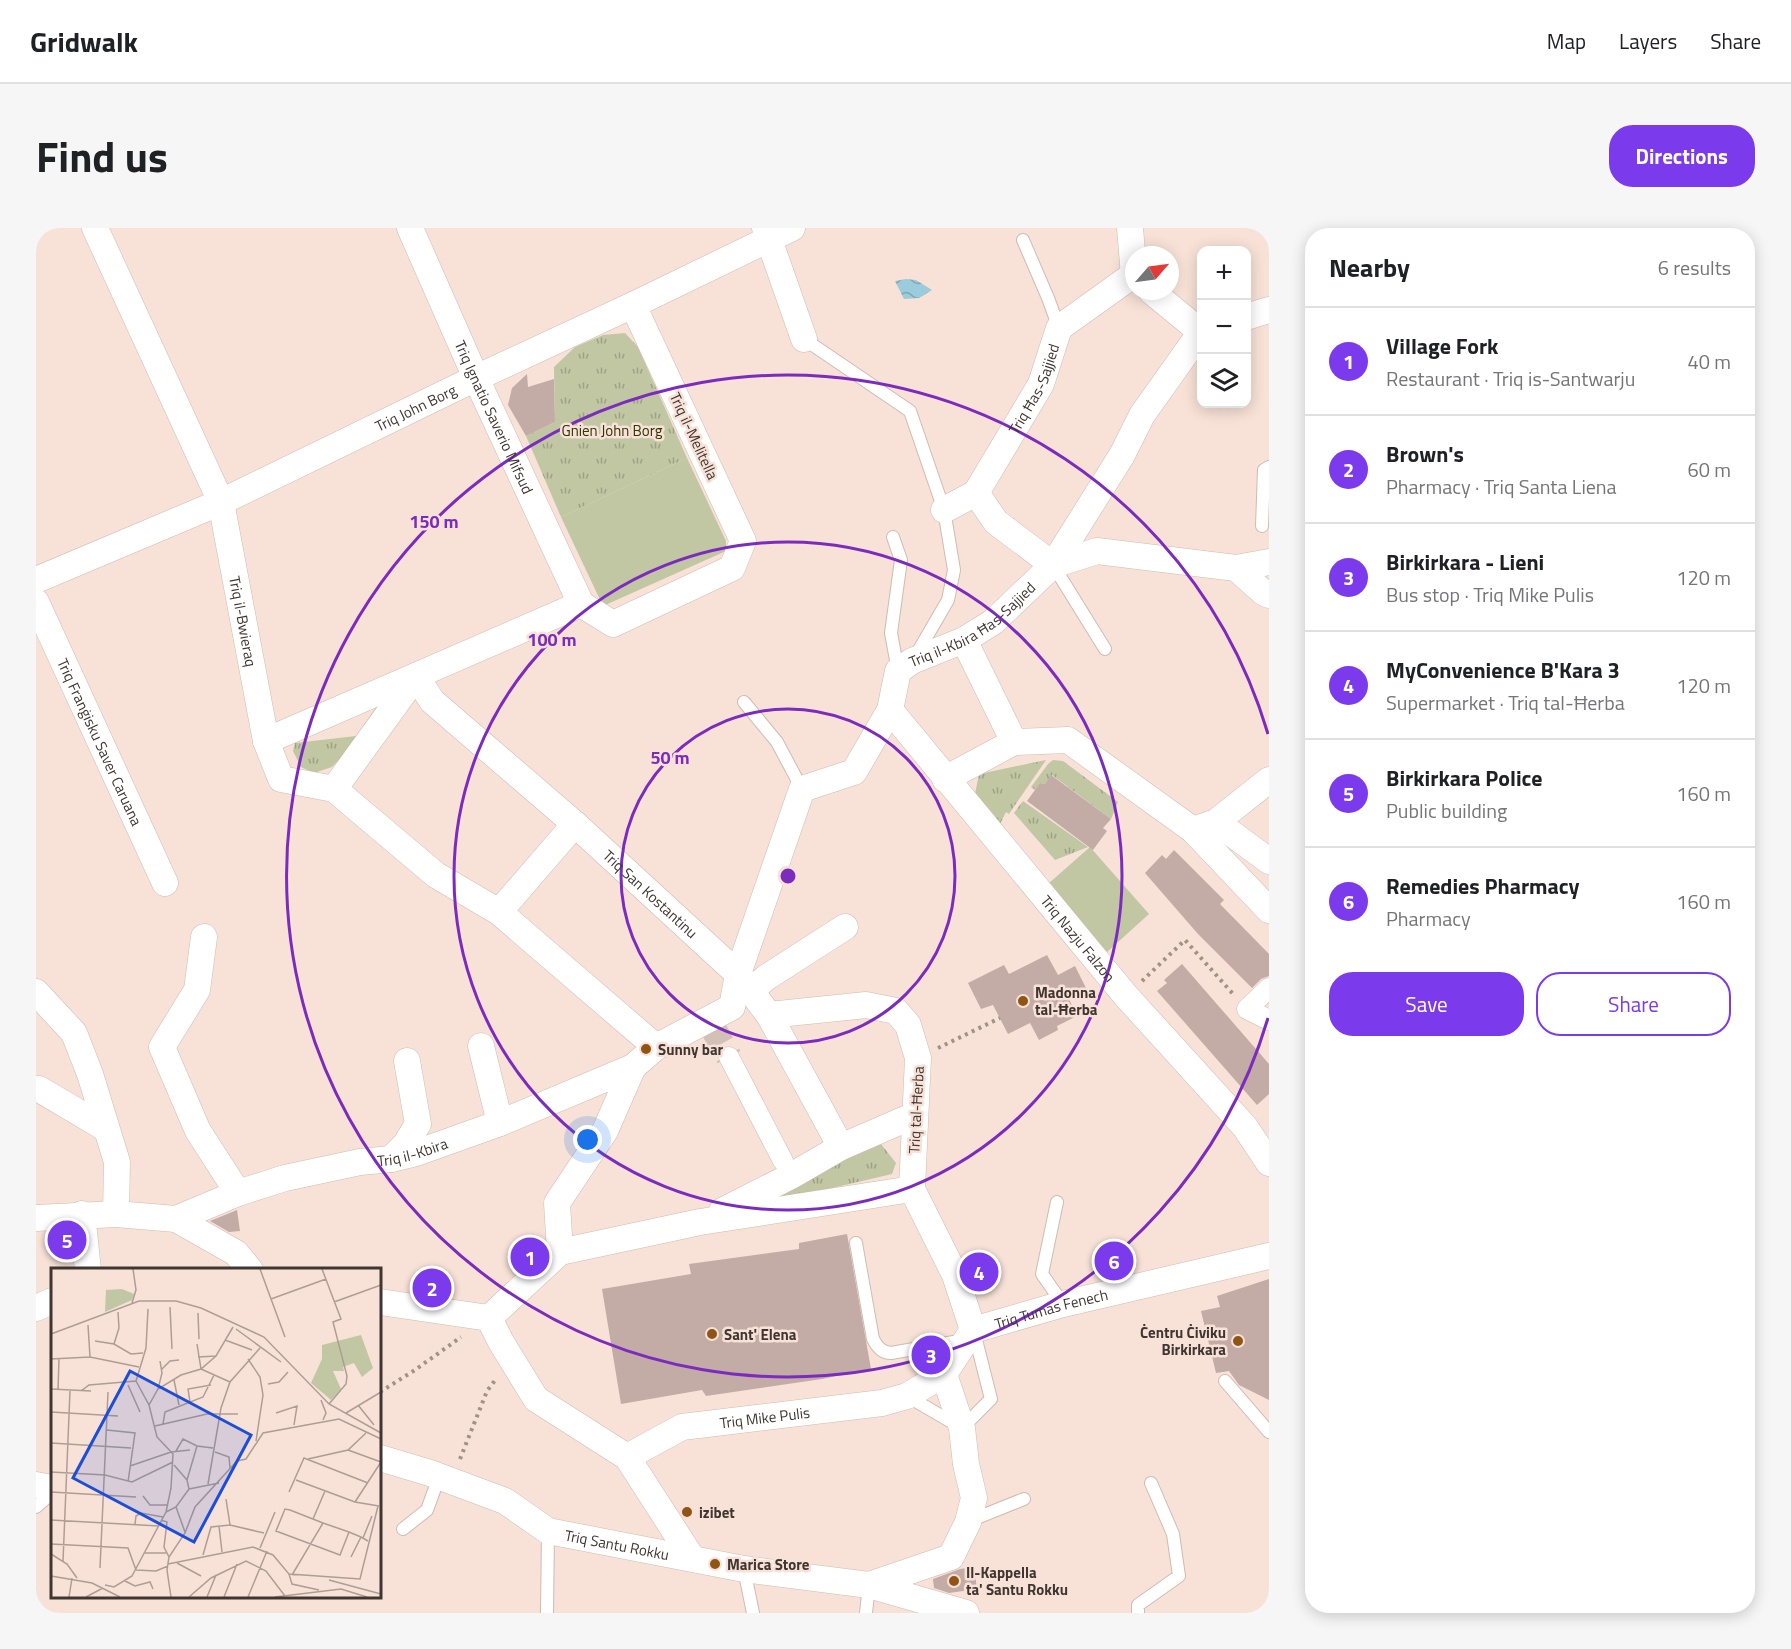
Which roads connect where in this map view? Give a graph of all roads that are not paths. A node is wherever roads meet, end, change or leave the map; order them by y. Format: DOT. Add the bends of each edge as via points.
graph roads {
  1 [pos="95,228"];
  2 [pos="410,228"];
  3 [pos="1130,228"];
  4 [pos="776,231"];
  5 [pos="1023,240"];
  6 [pos="1133,246"];
  7 [pos="1125,288"];
  8 [pos="1163,300"];
  9 [pos="633,305"];
  10 [pos="1269,310"];
  11 [pos="1251,315"];
  12 [pos="1059,328"];
  13 [pos="1197,329"];
  14 [pos="1197,338"];
  15 [pos="804,339"];
  16 [pos="476,378"];
  17 [pos="1269,467"];
  18 [pos="976,493"];
  19 [pos="221,502"];
  20 [pos="944,510"];
  21 [pos="1262,526"];
  22 [pos="893,537"];
  23 [pos="1269,562"];
  24 [pos="1053,565"];
  25 [pos="1236,568"];
  26 [pos="36,580"];
  27 [pos="1269,595"];
  28 [pos="36,602"];
  29 [pos="581,604"];
  30 [pos="964,640"];
  31 [pos="1105,648"];
  32 [pos="905,666"];
  33 [pos="416,676"];
  34 [pos="744,702"];
  35 [pos="890,710"];
  36 [pos="266,741"];
  37 [pos="1014,742"];
  38 [pos="945,779"];
  39 [pos="1269,780"];
  40 [pos="334,789"];
  41 [pos="802,789"];
  42 [pos="575,824"];
  43 [pos="1204,826"];
  44 [pos="1269,861"];
  45 [pos="165,883"];
  46 [pos="1269,910"];
  47 [pos="499,912"];
  48 [pos="845,927"];
  49 [pos="204,937"];
  50 [pos="744,982"];
  51 [pos="1269,988"];
  52 [pos="36,992"];
  53 [pos="769,1015"];
  54 [pos="1269,1020"];
  55 [pos="482,1046"];
  56 [pos="656,1047"];
  57 [pos="729,1057"];
  58 [pos="407,1061"];
  59 [pos="633,1067"];
  60 [pos="39,1089"];
  61 [pos="915,1115"];
  62 [pos="500,1123"];
  63 [pos="105,1128"];
  64 [pos="842,1147"];
  65 [pos="391,1159"];
  66 [pos="783,1161"];
  67 [pos="1269,1163"];
  68 [pos="912,1188"];
  69 [pos="238,1193"];
  70 [pos="1057,1202"];
  71 [pos="82,1214"];
  72 [pos="116,1214"];
  73 [pos="36,1218"];
  74 [pos="176,1219"];
  75 [pos="700,1222"];
  76 [pos="856,1243"];
  77 [pos="560,1252"];
  78 [pos="1269,1256"];
  79 [pos="88,1268"];
  80 [pos="249,1268"];
  81 [pos="51,1301"];
  82 [pos="381,1302"];
  83 [pos="1063,1304"];
  84 [pos="36,1308"];
  85 [pos="489,1318"];
  86 [pos="970,1335"];
  87 [pos="944,1374"];
  88 [pos="1225,1381"];
  89 [pos="907,1396"];
  90 [pos="962,1428"];
  91 [pos="1269,1432"];
  92 [pos="627,1457"];
  93 [pos="381,1458"];
  94 [pos="445,1479"];
  95 [pos="1151,1483"];
  96 [pos="36,1485"];
  97 [pos="51,1488"];
  98 [pos="51,1494"];
  99 [pos="1024,1499"];
  100 [pos="36,1508"];
  101 [pos="968,1522"];
  102 [pos="403,1529"];
  103 [pos="548,1532"];
  104 [pos="692,1558"];
  105 [pos="744,1569"];
  106 [pos="869,1585"];
  107 [pos="547,1613"];
  108 [pos="753,1613"];
  109 [pos="866,1613"];
  110 [pos="966,1613"];
  111 [pos="1138,1613"];
  1 -- 19 [label="street, Triq il-Bwieraq"];
  2 -- 16 [label="street, Triq Ignatio Saverio Mifsud"];
  3 -- 6 [label="street"];
  4 -- 9 [label="street, Triq John Borg"];
  4 -- 15 [label="street"];
  5 -- 12 [label="lane"];
  7 -- 12 [label="street, Triq Ħas-Sajjied"];
  8 -- 13 [label="street"];
  9 -- 16 [label="street, Triq John Borg"];
  9 -- 29 [label="street, Triq il-Melitella" via="742,541 732,568 613,624"];
  10 -- 11 [label="street"];
  12 -- 18 [label="street, Triq Ħas-Sajjied" via="1041,384"];
  14 -- 24 [label="street, Triq il-Kbira Ħas-Sajjied" via="1142,415 1122,455"];
  15 -- 20 [label="lane" via="910,411"];
  16 -- 19 [label="street, Triq John Borg"];
  16 -- 29 [label="street, Triq Ignatio Saverio Mifsud"];
  17 -- 21 [label="lane" via="1264,470"];
  18 -- 20 [label="street"];
  18 -- 24 [label="street" via="996,522"];
  19 -- 26 [label="street, Triq John Borg"];
  19 -- 36 [label="street, Triq il-Bwieraq"];
  20 -- 32 [label="lane" via="954,570 948,600"];
  22 -- 32 [label="lane" via="901,560 891,633"];
  23 -- 25 [label="street"];
  24 -- 25 [label="street" via="1097,551"];
  24 -- 30 [label="street, Triq il-Kbira Ħas-Sajjied" via="993,622"];
  24 -- 31 [label="lane"];
  25 -- 27 [label="street"];
  28 -- 45 [label="street, Triq Franġisku Saver Caruana"];
  29 -- 33 [label="street"];
  30 -- 32 [label="street, Triq il-Kbira Ħas-Sajjied"];
  30 -- 37 [label="street"];
  32 -- 35 [label="street, Triq il-Kbira Ħas-Sajjied"];
  33 -- 36 [label="street"];
  33 -- 40 [label="street"];
  33 -- 42 [label="street, Triq San Kostantinu" via="432,701"];
  34 -- 41 [label="lane" via="777,742"];
  35 -- 38 [label="street, Triq Nazju Falzon"];
  35 -- 41 [label="street, Triq il-Kbira Ħas-Sajjied" via="854,772"];
  36 -- 40 [label="street, Triq il-Bwieraq" via="280,779"];
  37 -- 38 [label="street"];
  37 -- 43 [label="street" via="1068,740"];
  38 -- 67 [label="street, Triq Nazju Falzon" via="1126,996 1245,1127"];
  39 -- 43 [label="street"];
  40 -- 47 [label="street, Triq il-Bwieraq" via="436,874"];
  41 -- 50 [label="street"];
  42 -- 47 [label="street"];
  42 -- 50 [label="street, Triq San Kostantinu"];
  43 -- 44 [label="street"];
  43 -- 46 [label="street"];
  47 -- 56 [label="street, Triq il-Bwieraq"];
  48 -- 50 [label="street" via="767,977"];
  49 -- 69 [label="street" via="197,990 162,1047 198,1131"];
  50 -- 53 [label="street, Triq San Kostantinu"];
  50 -- 56 [label="street, Triq il-Kbira" via="732,1007"];
  51 -- 54 [label="street" via="1247,1009"];
  52 -- 63 [label="street" via="74,1034"];
  53 -- 61 [label="street, Triq tal-Ħerba" via="866,1005 896,1011 908,1025 918,1058"];
  53 -- 64 [label="street, Triq San Kostantinu"];
  55 -- 62 [label="street"];
  56 -- 59 [label="street, Triq il-Kbira"];
  57 -- 66 [label="street"];
  58 -- 65 [label="street" via="418,1124"];
  59 -- 62 [label="street, Triq il-Kbira"];
  59 -- 77 [label="street" via="605,1131 558,1203"];
  60 -- 63 [label="street"];
  61 -- 64 [label="street"];
  61 -- 68 [label="street, Triq tal-Ħerba"];
  62 -- 65 [label="street, Triq il-Kbira"];
  63 -- 72 [label="street" via="117,1162"];
  64 -- 75 [label="street"];
  65 -- 69 [label="street, Triq il-Kbira" via="285,1178"];
  68 -- 75 [label="street"];
  68 -- 86 [label="street, Triq tal-Ħerba" via="955,1275"];
  69 -- 74 [label="street, Triq il-Kbira"];
  70 -- 83 [label="lane" via="1042,1274"];
  71 -- 72 [label="street, Triq il-Kbira"];
  71 -- 73 [label="street, Triq il-Kbira"];
  71 -- 79 [label="street"];
  72 -- 74 [label="street, Triq il-Kbira"];
  74 -- 80 [label="street" via="236,1253"];
  75 -- 77 [label="street"];
  76 -- 86 [label="lane" via="877,1347 891,1353"];
  77 -- 85 [label="street"];
  78 -- 83 [label="street, Triq Tumas Fenech"];
  81 -- 84 [label="street"];
  82 -- 85 [label="street"];
  83 -- 86 [label="street, Triq Tumas Fenech"];
  85 -- 92 [label="street" via="536,1400"];
  86 -- 87 [label="street, Triq Mike Pulis"];
  86 -- 90 [label="lane" via="991,1399"];
  87 -- 89 [label="street, Triq Mike Pulis"];
  87 -- 90 [label="street"];
  88 -- 91 [label="lane"];
  89 -- 90 [label="lane"];
  89 -- 92 [label="street, Triq Mike Pulis" via="882,1403 682,1426"];
  90 -- 101 [label="street" via="975,1498"];
  92 -- 104 [label="street"];
  93 -- 94 [label="street, Triq Santu Rokku"];
  94 -- 102 [label="lane" via="427,1510"];
  94 -- 103 [label="street, Triq Santu Rokku" via="506,1500"];
  95 -- 111 [label="lane" via="1173,1534 1179,1576 1138,1605"];
  96 -- 97 [label="street"];
  98 -- 100 [label="lane"];
  99 -- 101 [label="lane"];
  101 -- 106 [label="street" via="951,1557"];
  103 -- 104 [label="street, Triq Santu Rokku"];
  103 -- 107 [label="lane"];
  104 -- 105 [label="street, Triq Santu Rokku"];
  105 -- 106 [label="street, Triq Santu Rokku"];
  105 -- 108 [label="lane"];
  106 -- 109 [label="lane"];
  106 -- 110 [label="street, Triq Santu Rokku"];
}
